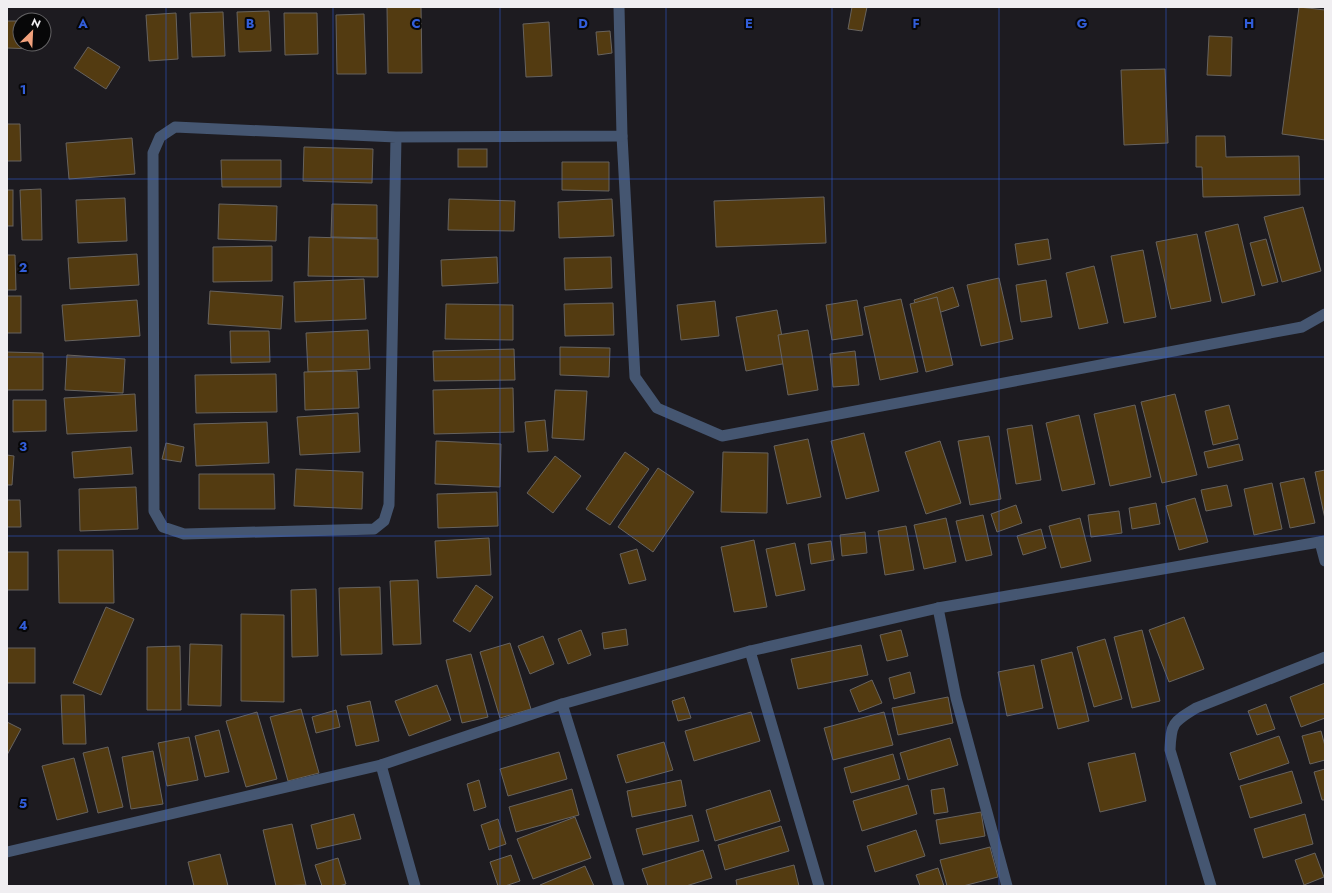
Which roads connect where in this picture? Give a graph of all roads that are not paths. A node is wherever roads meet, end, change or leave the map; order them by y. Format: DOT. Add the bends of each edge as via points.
graph roads {
  1 [pos="619,7"];
  2 [pos="622,136"];
  3 [pos="396,138"];
  4 [pos="1325,314"];
  5 [pos="1323,541"];
  6 [pos="1325,561"];
  7 [pos="938,608"];
  8 [pos="750,651"];
  9 [pos="1325,658"];
  10 [pos="562,704"];
  11 [pos="381,765"];
  12 [pos="7,852"];
  13 [pos="415,886"];
  14 [pos="619,886"];
  15 [pos="819,886"];
  16 [pos="1007,886"];
  17 [pos="1210,886"];
  1 -- 2 [label="street"];
  2 -- 3 [label="street"];
  2 -- 4 [label="street" via="636,377 657,408 722,436 1302,327"];
  3 -- 3 [label="street" via="175,127 160,137 153,153 154,511 163,527 184,534 374,529 384,521 389,505"];
  5 -- 6 [label="street"];
  5 -- 7 [label="street"];
  7 -- 8 [label="street"];
  7 -- 16 [label="street" via="956,698"];
  8 -- 10 [label="street"];
  8 -- 15 [label="street"];
  9 -- 17 [label="street" via="1196,708 1178,719 1171,732 1170,750"];
  10 -- 11 [label="street"];
  10 -- 14 [label="street"];
  11 -- 12 [label="street"];
  11 -- 13 [label="street"];
}
